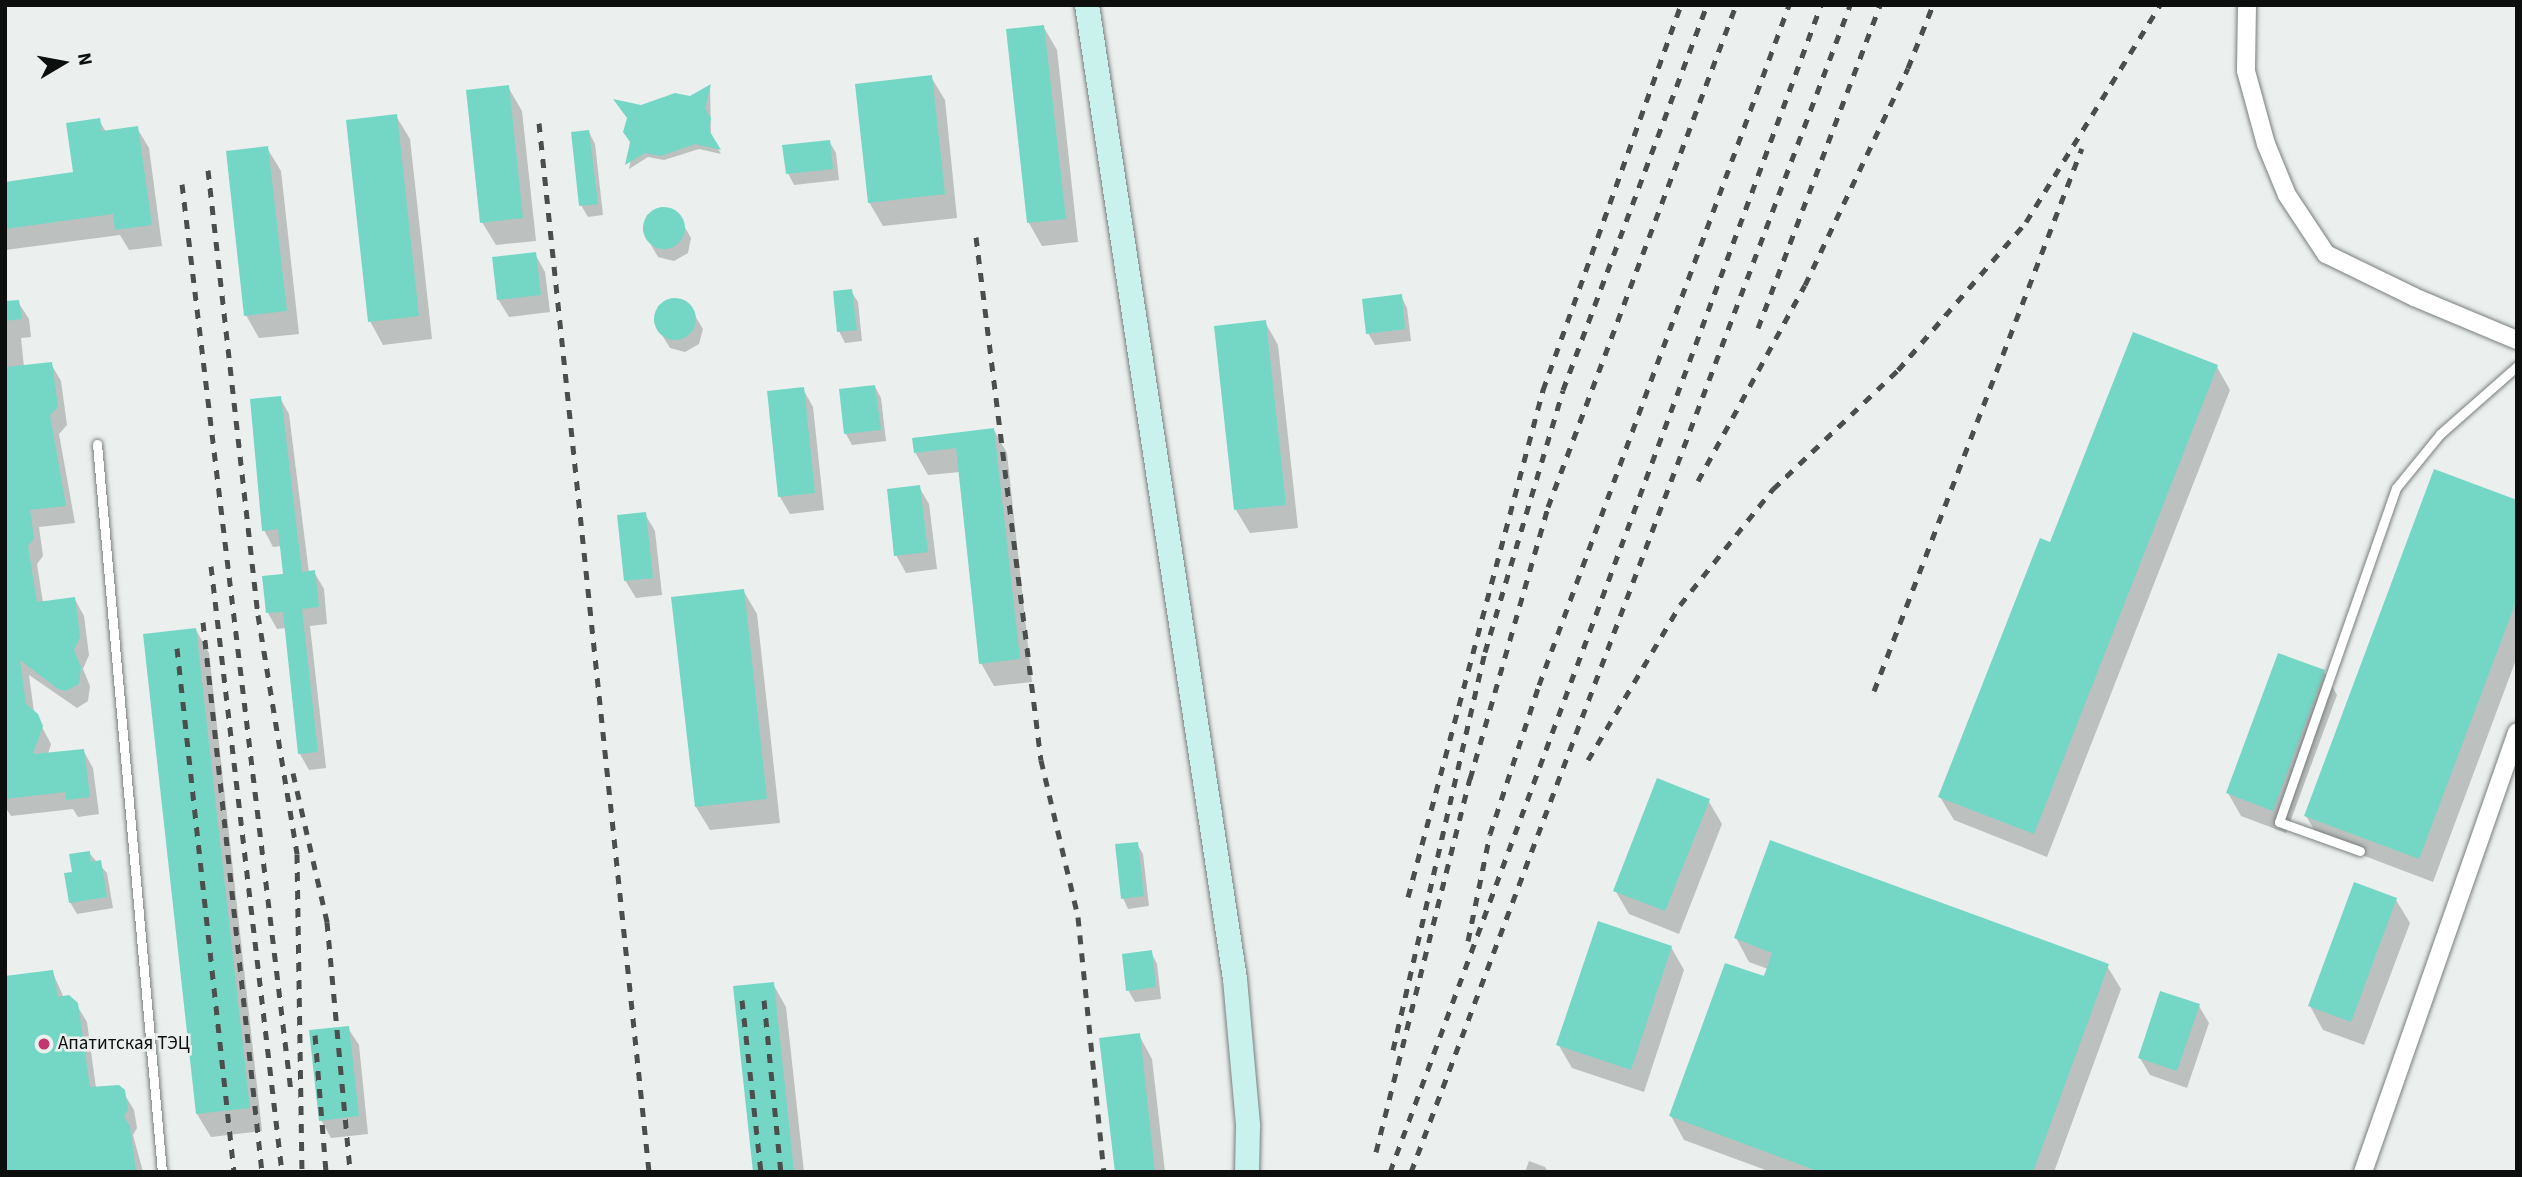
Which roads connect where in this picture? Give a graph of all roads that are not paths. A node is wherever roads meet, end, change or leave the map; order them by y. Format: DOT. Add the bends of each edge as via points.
graph roads {
  1 [pos="1087,5"];
  2 [pos="2247,5"];
  3 [pos="2517,340"];
  4 [pos="2517,366"];
  5 [pos="97,444"];
  6 [pos="2517,732"];
  7 [pos="2360,852"];
  8 [pos="162,1172"];
  9 [pos="1247,1172"];
  10 [pos="2363,1172"];
  1 -- 9 [label="street" via="1235,979 1248,1126"];
  2 -- 3 [label="street" via="2246,71 2266,144 2287,195 2326,254"];
  4 -- 7 [label="lane" via="2440,434 2396,488 2279,822"];
  5 -- 8 [label="lane"];
  6 -- 10 [label="street"];
}
